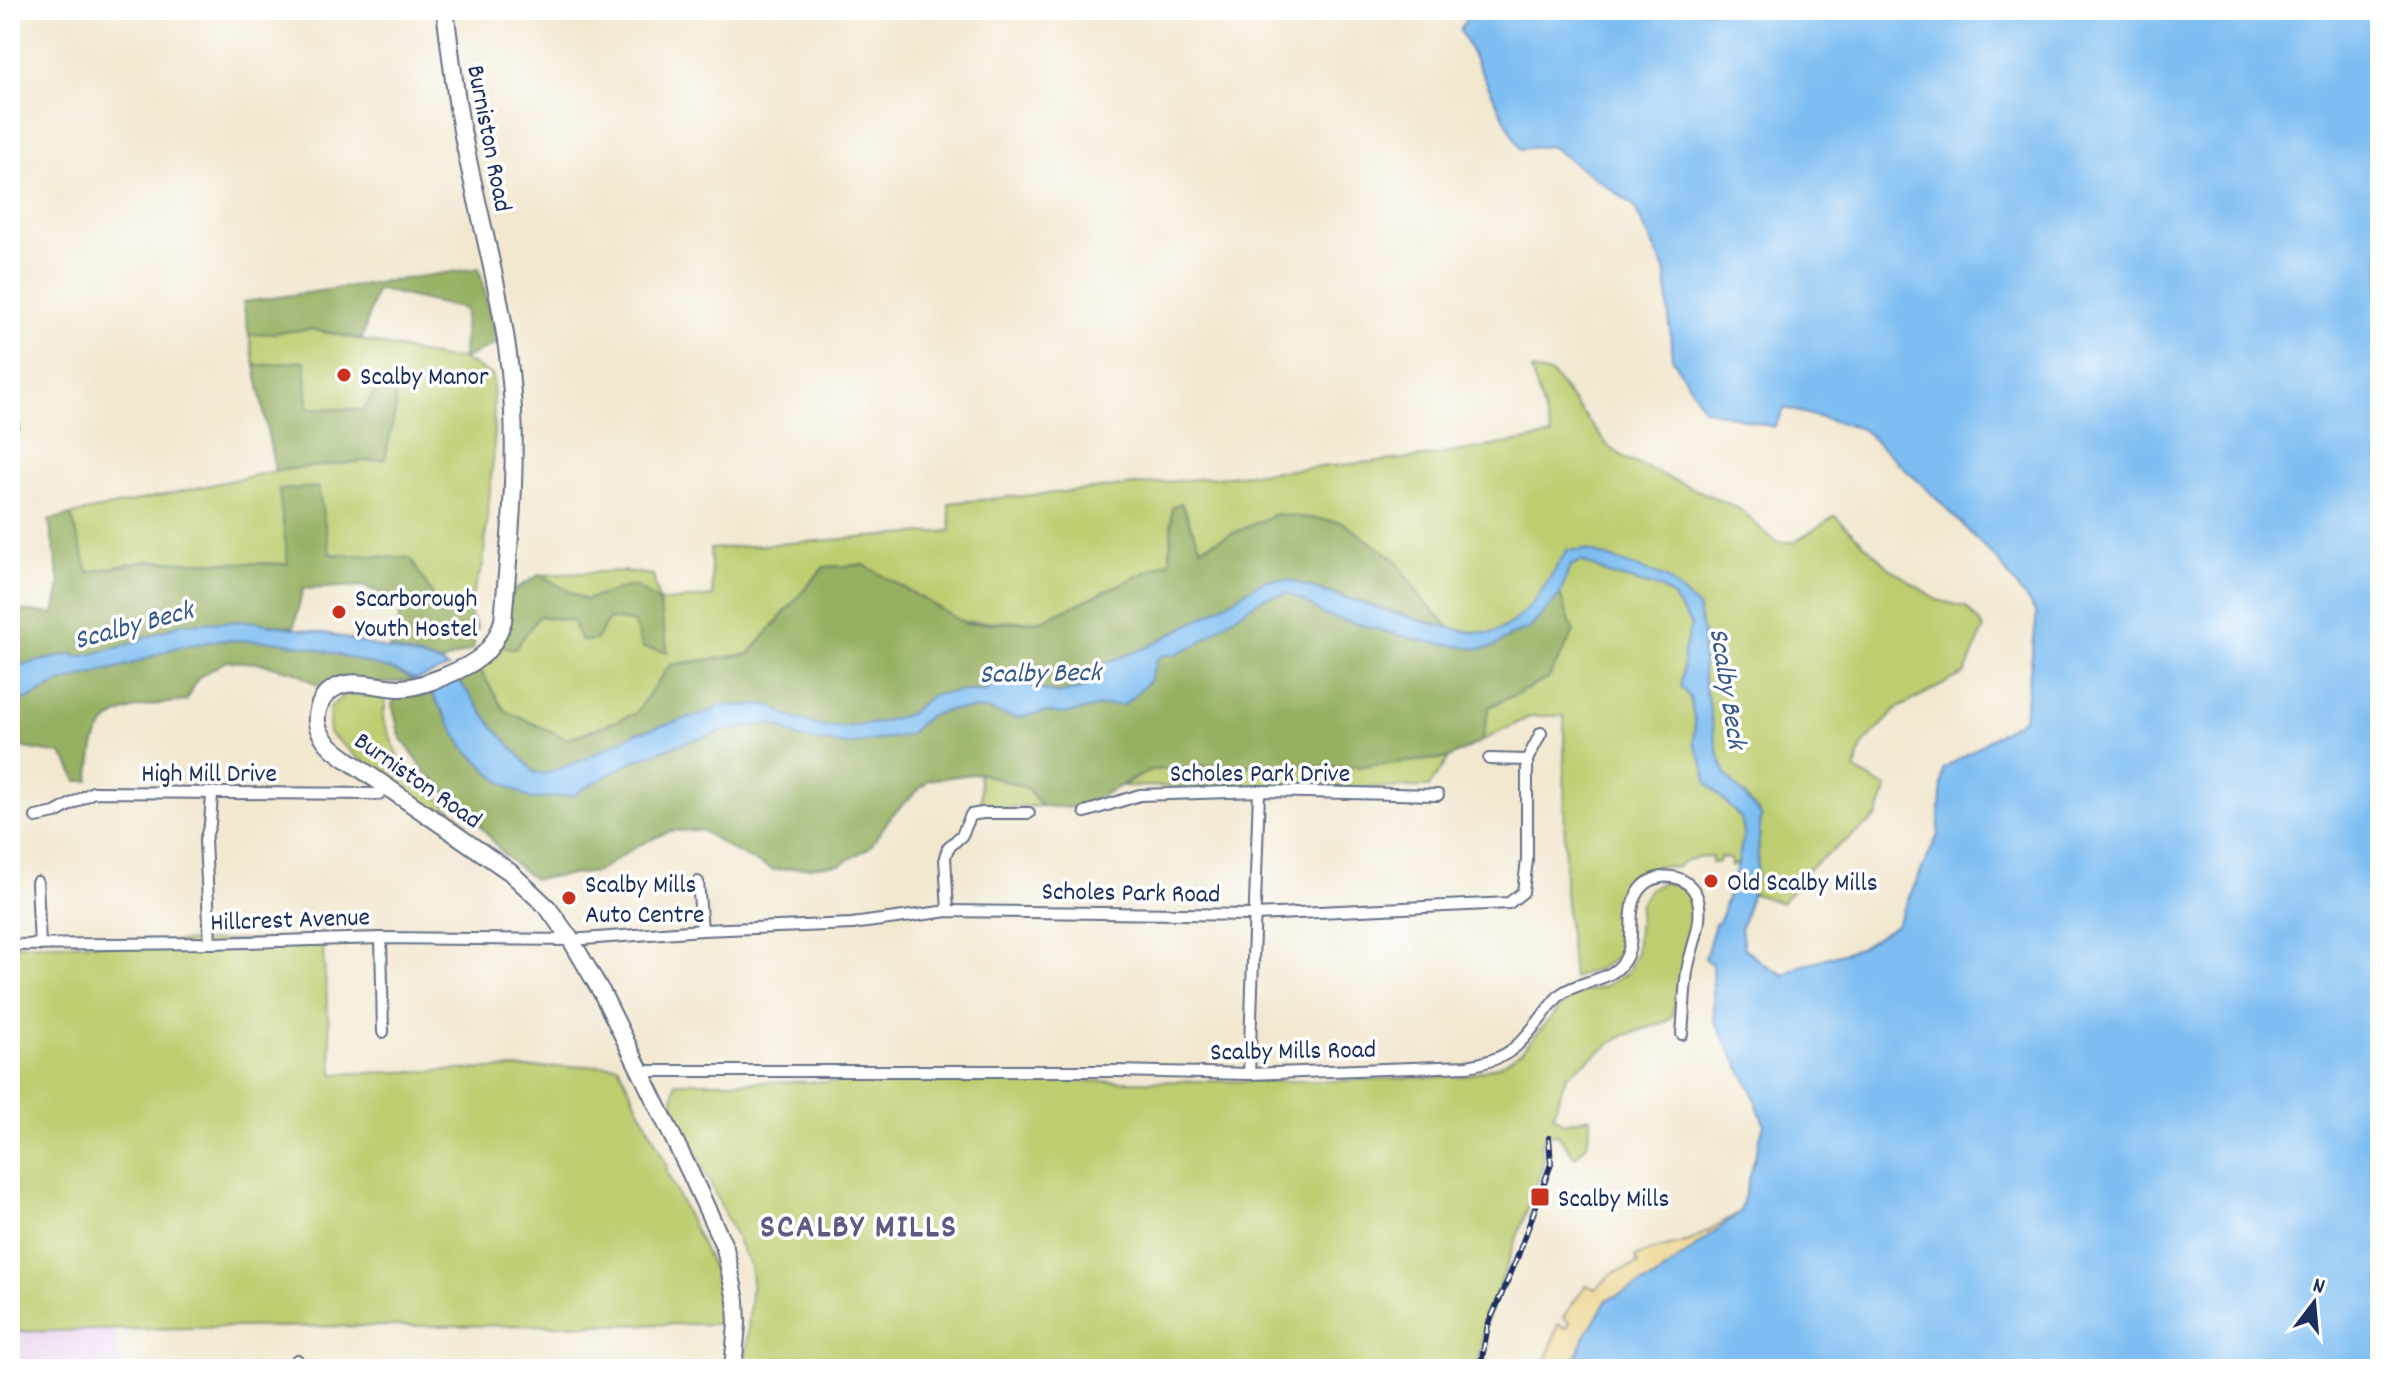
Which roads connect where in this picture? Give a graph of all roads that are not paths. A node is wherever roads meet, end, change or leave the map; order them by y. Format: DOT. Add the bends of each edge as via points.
graph roads {
  1 [pos="445,10"];
  2 [pos="1541,733"];
  3 [pos="1489,759"];
  4 [pos="1527,760"];
  5 [pos="384,787"];
  6 [pos="1259,791"];
  7 [pos="212,795"];
  8 [pos="1438,795"];
  9 [pos="1085,812"];
  10 [pos="1029,813"];
  11 [pos="36,817"];
  12 [pos="37,882"];
  13 [pos="698,882"];
  14 [pos="948,911"];
  15 [pos="1254,915"];
  16 [pos="702,930"];
  17 [pos="381,938"];
  18 [pos="571,940"];
  19 [pos="210,943"];
  20 [pos="10,945"];
  21 [pos="40,945"];
  22 [pos="383,1032"];
  23 [pos="1682,1034"];
  24 [pos="640,1071"];
  25 [pos="1249,1074"];
  26 [pos="733,1369"];
  1 -- 5 [label="main road, Burniston Road" via="461,126 501,311 512,400 503,621 483,655 464,667 418,685 349,684 330,692 319,707 321,735"];
  2 -- 4 [label="street, Scholes Park Road"];
  3 -- 4 [label="street"];
  4 -- 15 [label="street, Scholes Park Road" via="1523,892 1509,903"];
  5 -- 7 [label="street, High Mill Drive" via="379,794"];
  5 -- 18 [label="main road, Burniston Road" via="510,872 548,908"];
  6 -- 8 [label="street, Scholes Park Drive"];
  6 -- 9 [label="street, Scholes Park Drive" via="1140,795"];
  6 -- 15 [label="street"];
  7 -- 11 [label="street, High Mill Drive" via="93,792"];
  7 -- 19 [label="street" via="205,840"];
  10 -- 14 [label="street" via="971,815 945,857"];
  12 -- 21 [label="street"];
  13 -- 16 [label="street"];
  14 -- 15 [label="street, Scholes Park Road"];
  14 -- 16 [label="street, Scholes Park Road" via="852,924"];
  15 -- 25 [label="street"];
  16 -- 18 [label="street, Scholes Park Road"];
  17 -- 18 [label="street, Hillcrest Avenue"];
  17 -- 19 [label="street, Hillcrest Avenue"];
  17 -- 22 [label="street"];
  18 -- 24 [label="main road, Burniston Road"];
  19 -- 21 [label="street, Hillcrest Avenue"];
  20 -- 21 [label="street, Hillcrest Avenue"];
  23 -- 25 [label="street, Scalby Mills Road" via="1698,901 1686,882 1664,876 1644,885 1634,899 1629,952 1617,969 1560,995 1516,1046 1495,1061"];
  24 -- 25 [label="street, Scalby Mills Road"];
  24 -- 26 [label="main road, Burniston Road" via="725,1248 736,1300"];
}
